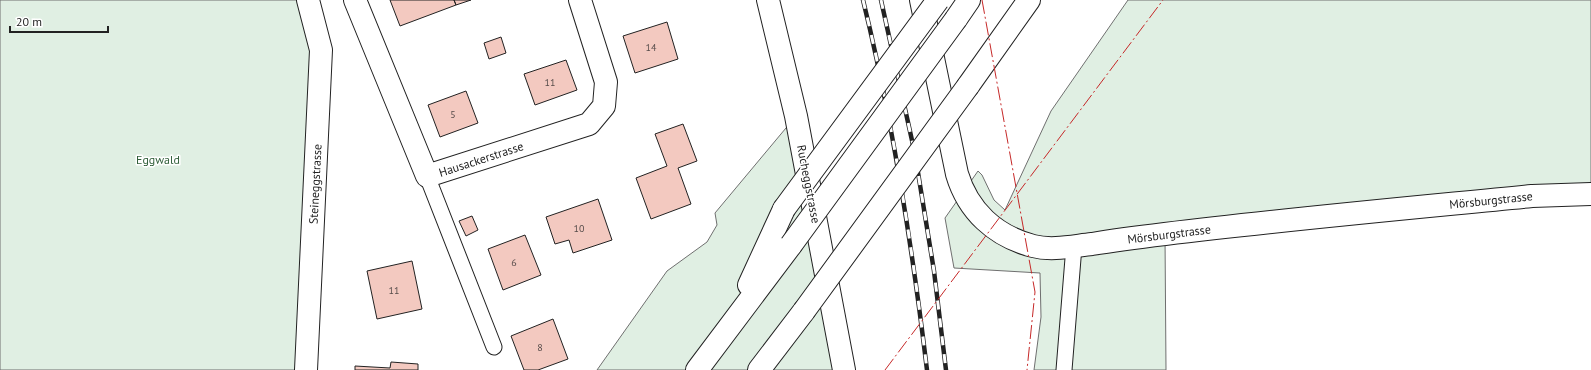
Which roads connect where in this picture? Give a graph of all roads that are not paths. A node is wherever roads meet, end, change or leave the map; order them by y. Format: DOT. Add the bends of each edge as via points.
graph roads {
  1 [pos="308,0"];
  2 [pos="355,0"];
  3 [pos="580,0"];
  4 [pos="768,0"];
  5 [pos="921,0"];
  6 [pos="938,0"];
  7 [pos="969,0"];
  8 [pos="1029,0"];
  9 [pos="427,176"];
  10 [pos="1591,194"];
  11 [pos="1074,246"];
  12 [pos="732,323"];
  13 [pos="494,347"];
  14 [pos="306,370"];
  15 [pos="697,370"];
  16 [pos="759,370"];
  17 [pos="844,370"];
  18 [pos="1064,370"];
  1 -- 14 [label="main road, Steineggstrasse" via="321,50"];
  2 -- 9 [label="main road, Hausackerstrasse"];
  3 -- 9 [label="main road, Hausackerstrasse" via="606,82 604,106 589,124"];
  4 -- 17 [label="main road, Rucheggstrasse" via="796,116"];
  5 -- 11 [label="main road, Mörsburgstrasse" via="957,174 971,206 988,223 1016,240 1046,248"];
  6 -- 12 [label="main road, bridge" via="784,209"];
  7 -- 12 [label="main road, bridge"];
  8 -- 16 [label="main road, bridge"];
  9 -- 13 [label="lane"];
  10 -- 11 [label="main road, Mörsburgstrasse" via="1532,196 1165,234"];
  11 -- 18 [label="lane"];
  12 -- 15 [label="main road"];
}
